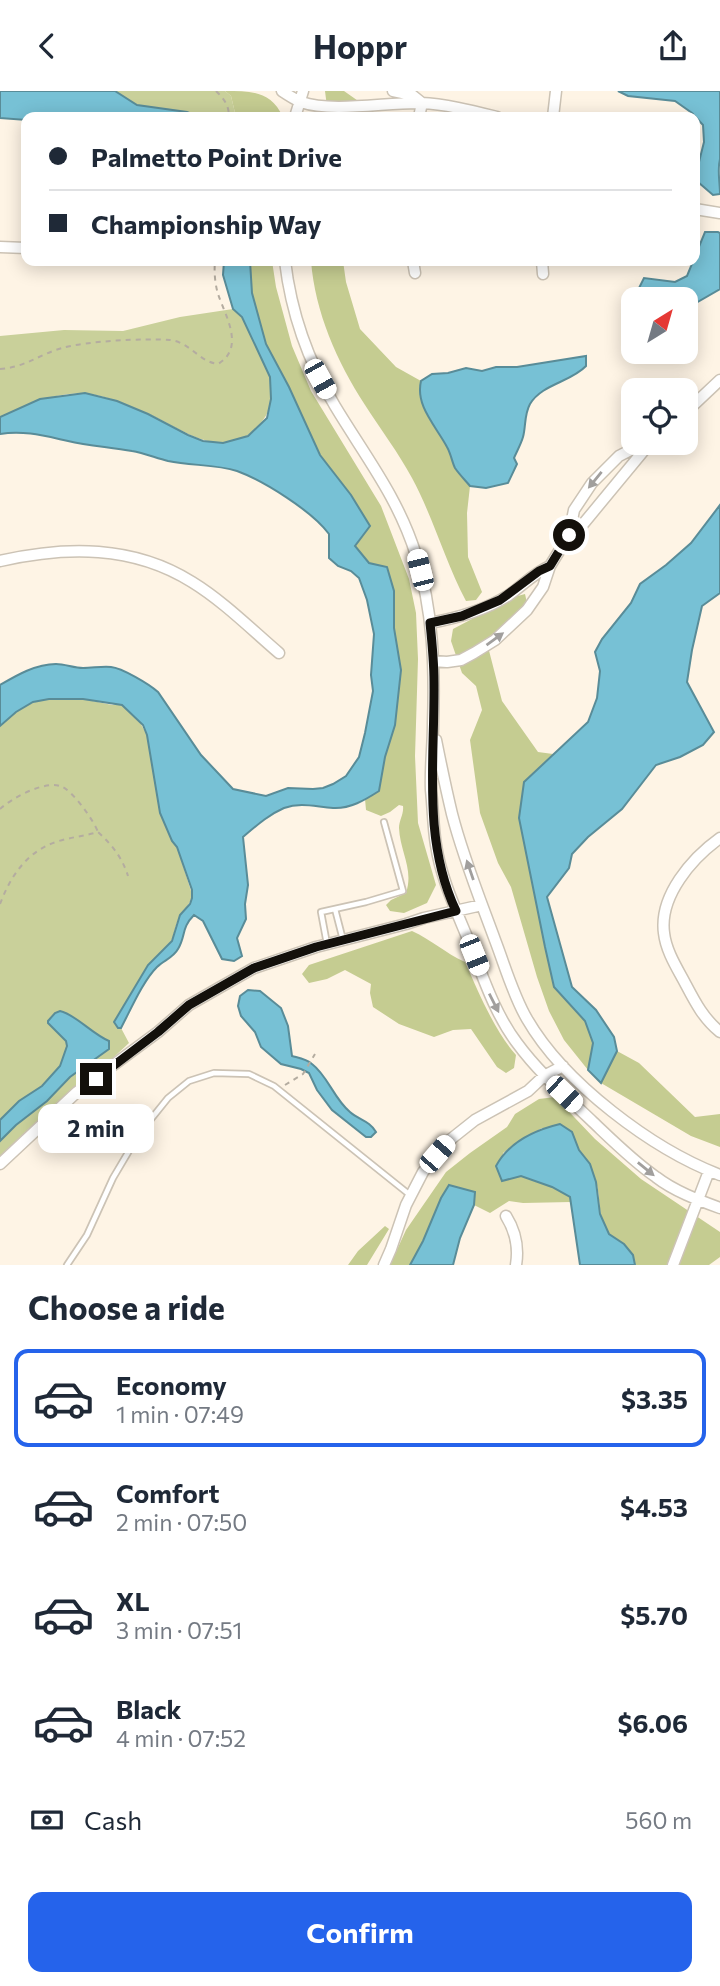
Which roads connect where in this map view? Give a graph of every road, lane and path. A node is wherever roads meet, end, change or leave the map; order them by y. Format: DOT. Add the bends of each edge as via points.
graph roads {
  1 [pos="216,91"];
  2 [pos="282,91"];
  3 [pos="393,91"];
  4 [pos="556,91"];
  5 [pos="302,96"];
  6 [pos="422,103"];
  7 [pos="229,112"];
  8 [pos="420,112"];
  9 [pos="473,112"];
  10 [pos="554,112"];
  11 [pos="700,210"];
  12 [pos="720,213"];
  13 [pos="0,247"];
  14 [pos="21,248"];
  15 [pos="215,266"];
  16 [pos="286,266"];
  17 [pos="414,266"];
  18 [pos="542,266"];
  19 [pos="415,273"];
  20 [pos="543,274"];
  21 [pos="0,369"];
  22 [pos="720,380"];
  23 [pos="698,401"];
  24 [pos="621,455"];
  25 [pos="640,455"];
  26 [pos="569,535"];
  27 [pos="0,561"];
  28 [pos="550,566"];
  29 [pos="430,623"];
  30 [pos="279,653"];
  31 [pos="433,661"];
  32 [pos="433,725"];
  33 [pos="0,809"];
  34 [pos="384,822"];
  35 [pos="98,832"];
  36 [pos="720,838"];
  37 [pos="128,876"];
  38 [pos="0,904"];
  39 [pos="482,905"];
  40 [pos="335,909"];
  41 [pos="456,911"];
  42 [pos="343,941"];
  43 [pos="327,945"];
  44 [pos="720,1032"];
  45 [pos="315,1054"];
  46 [pos="563,1066"];
  47 [pos="544,1076"];
  48 [pos="284,1086"];
  49 [pos="0,1164"];
  50 [pos="709,1171"];
  51 [pos="720,1175"];
  52 [pos="411,1196"];
  53 [pos="698,1199"];
  54 [pos="720,1208"];
  55 [pos="506,1216"];
  56 [pos="67,1265"];
  57 [pos="384,1265"];
  58 [pos="516,1265"];
  59 [pos="673,1265"];
  1 -- 7 [label="path"];
  2 -- 5 [label="street"];
  3 -- 6 [label="street"];
  4 -- 10 [label="street"];
  5 -- 6 [label="street" via="339,106"];
  6 -- 8 [label="street"];
  6 -- 9 [label="street"];
  11 -- 12 [label="street"];
  13 -- 14 [label="street"];
  15 -- 21 [label="path" via="217,291 233,336 229,355 218,364 202,359 180,342 136,340 61,349 24,365"];
  16 -- 29 [label="street" via="310,358 408,529"];
  17 -- 19 [label="street"];
  18 -- 20 [label="street"];
  22 -- 23 [label="street"];
  24 -- 26 [label="street, one-way" via="592,483 574,510"];
  25 -- 26 [label="street"];
  26 -- 28 [label="street"];
  27 -- 30 [label="street" via="74,550 146,560 170,569 214,597"];
  28 -- 29 [label="street" via="500,600"];
  31 -- 28 [label="street, one-way" via="461,660 495,640 527,610 543,587"];
  29 -- 31 [label="street"];
  31 -- 32 [label="street"];
  39 -- 32 [label="street, one-way" via="453,816"];
  32 -- 41 [label="street" via="436,847"];
  33 -- 35 [label="path" via="9,800 46,785 58,785 67,788"];
  34 -- 40 [label="lane" via="403,891"];
  35 -- 37 [label="path" via="124,861"];
  35 -- 38 [label="path" via="58,841 31,856 11,878"];
  36 -- 44 [label="street" via="679,881 663,923 667,948 699,1011"];
  39 -- 41 [label="street"];
  39 -- 46 [label="street" via="527,1020"];
  40 -- 42 [label="lane"];
  40 -- 43 [label="lane" via="321,912"];
  41 -- 42 [label="street"];
  41 -- 47 [label="street, one-way" via="492,999 516,1042"];
  42 -- 43 [label="street"];
  43 -- 49 [label="street" via="254,968 189,1005 77,1092"];
  45 -- 48 [label="path" via="303,1075"];
  46 -- 47 [label="street"];
  46 -- 50 [label="street" via="579,1085 637,1129"];
  47 -- 52 [label="street" via="528,1091 453,1137 428,1164"];
  47 -- 53 [label="street, one-way" via="623,1151 657,1178"];
  50 -- 51 [label="street"];
  50 -- 53 [label="street"];
  52 -- 56 [label="lane" via="274,1086 249,1075 214,1073 188,1081 139,1134 88,1235"];
  52 -- 57 [label="street"];
  53 -- 54 [label="street"];
  53 -- 59 [label="street"];
  55 -- 58 [label="street" via="516,1237"];
}
